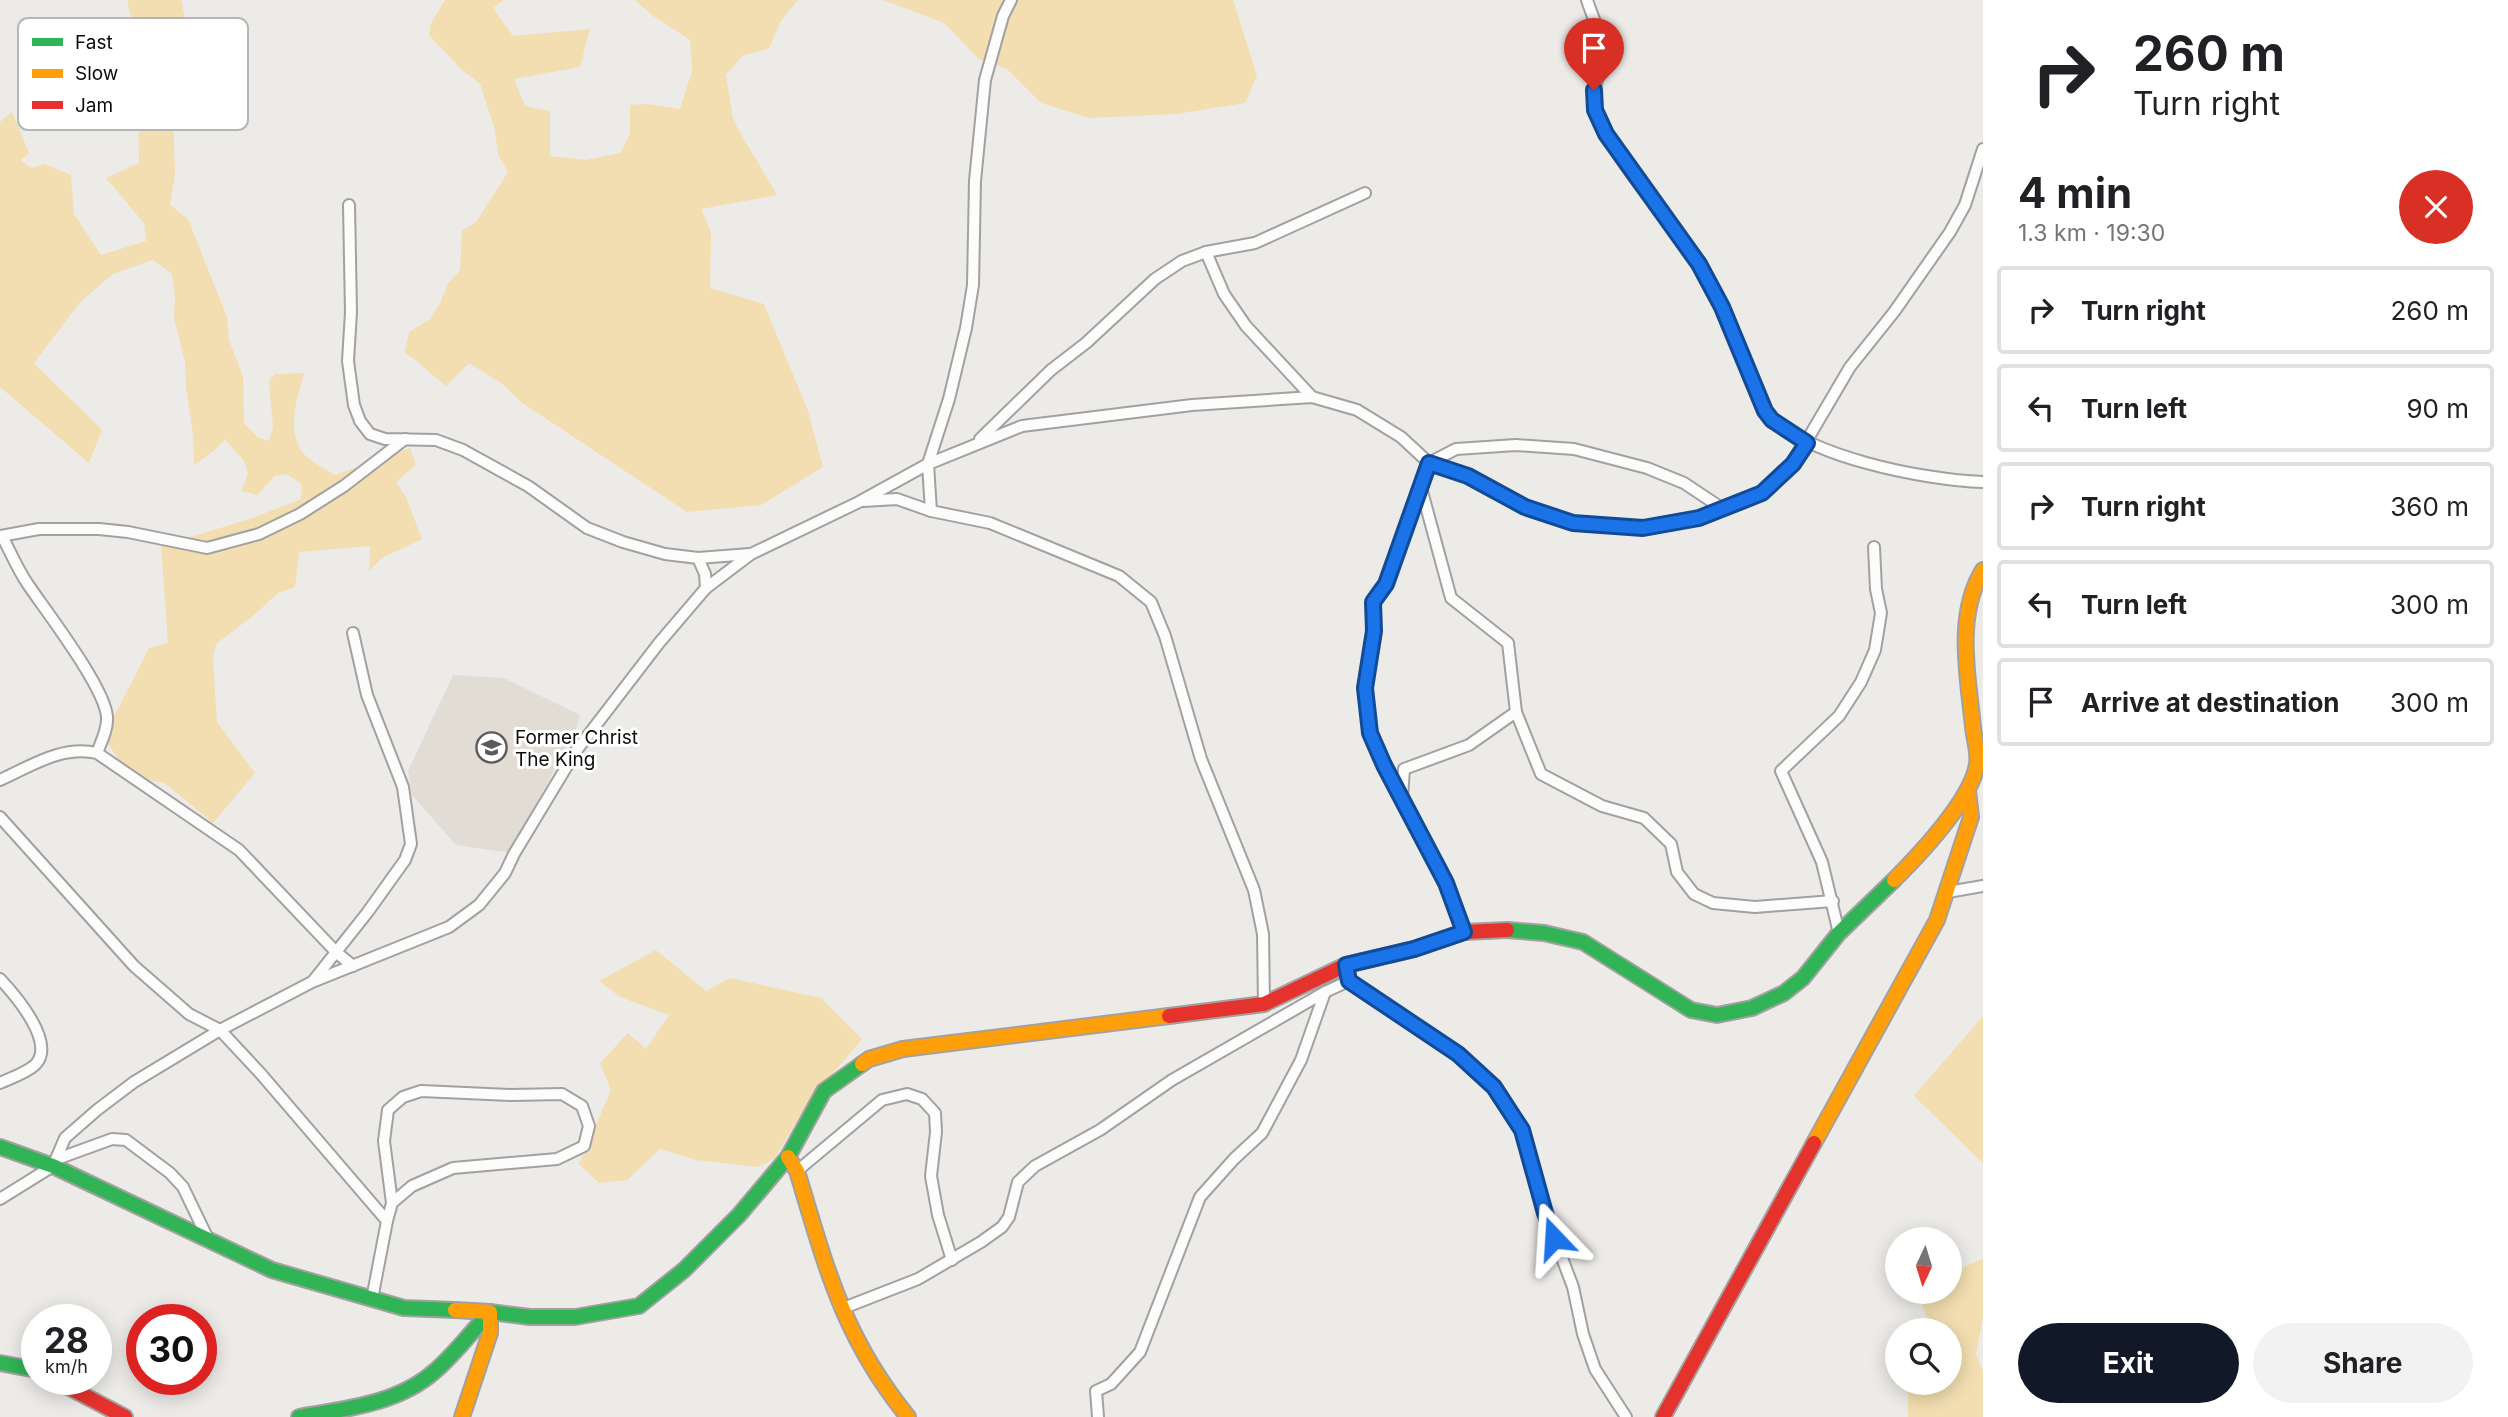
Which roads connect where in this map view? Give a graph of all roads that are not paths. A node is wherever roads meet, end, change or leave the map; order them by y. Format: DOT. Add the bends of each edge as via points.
graph roads {
  1 [pos="1011,0"];
  2 [pos="1587,0"];
  3 [pos="1983,149"];
  4 [pos="1365,193"];
  5 [pos="349,205"];
  6 [pos="1206,252"];
  7 [pos="1312,397"];
  8 [pos="405,439"];
  9 [pos="978,442"];
  10 [pos="1807,443"];
  11 [pos="1429,463"];
  12 [pos="928,464"];
  13 [pos="1983,482"];
  14 [pos="1420,484"];
  15 [pos="859,502"];
  16 [pos="1723,509"];
  17 [pos="931,510"];
  18 [pos="1,536"];
  19 [pos="1874,547"];
  20 [pos="751,554"];
  21 [pos="698,558"];
  22 [pos="1983,570"];
  23 [pos="706,588"];
  24 [pos="353,633"];
  25 [pos="1516,712"];
  26 [pos="97,753"];
  27 [pos="0,780"];
  28 [pos="1967,786"];
  29 [pos="1402,799"];
  30 [pos="0,817"];
  31 [pos="1983,886"];
  32 [pos="1948,892"];
  33 [pos="1833,901"];
  34 [pos="1464,932"];
  35 [pos="1839,933"];
  36 [pos="337,953"];
  37 [pos="1346,965"];
  38 [pos="353,966"];
  39 [pos="0,979"];
  40 [pos="1349,981"];
  41 [pos="312,982"];
  42 [pos="1325,992"];
  43 [pos="1264,1004"];
  44 [pos="220,1030"];
  45 [pos="0,1083"];
  46 [pos="0,1147"];
  47 [pos="788,1157"];
  48 [pos="55,1162"];
  49 [pos="797,1171"];
  50 [pos="0,1199"];
  51 [pos="392,1203"];
  52 [pos="387,1221"];
  53 [pos="208,1239"];
  54 [pos="952,1260"];
  55 [pos="372,1299"];
  56 [pos="841,1309"];
  57 [pos="490,1312"];
  58 [pos="0,1363"];
  59 [pos="21,1367"];
  60 [pos="83,1395"];
  61 [pos="125,1417"];
  62 [pos="299,1417"];
  63 [pos="462,1417"];
  64 [pos="908,1417"];
  65 [pos="1098,1417"];
  66 [pos="1626,1417"];
  67 [pos="1663,1417"];
  1 -- 12 [label="street" via="985,80 975,181 973,285 966,328"];
  2 -- 10 [label="street" via="1603,53 1594,90 1595,110 1606,134 1699,264 1765,411"];
  3 -- 10 [label="street" via="1965,205 1950,232 1850,367"];
  4 -- 6 [label="street" via="1255,243"];
  5 -- 8 [label="street" via="348,361 354,405 370,435"];
  6 -- 7 [label="street" via="1224,294 1246,326"];
  6 -- 9 [label="street" via="1155,279 1051,370"];
  7 -- 9 [label="street" via="1076,418 1022,426"];
  7 -- 11 [label="street" via="1357,410 1401,437"];
  8 -- 18 [label="street" via="300,514 259,534 206,548 99,528 40,529"];
  8 -- 21 [label="street" via="436,440 463,450 528,486 587,528 644,548"];
  9 -- 12 [label="street"];
  10 -- 13 [label="street" via="1924,475"];
  10 -- 16 [label="street" via="1793,464 1762,493"];
  11 -- 14 [label="street"];
  11 -- 16 [label="street" via="1468,476 1525,507 1573,523 1643,528"];
  11 -- 16 [label="street" via="1456,449 1516,444 1574,449 1647,468"];
  12 -- 15 [label="street"];
  12 -- 17 [label="street"];
  14 -- 25 [label="street" via="1451,598 1508,643"];
  14 -- 29 [label="street" via="1386,584 1373,602 1374,631 1365,688 1370,733"];
  15 -- 17 [label="street" via="897,499"];
  15 -- 20 [label="street"];
  17 -- 43 [label="street" via="990,523 1119,576 1151,602 1201,759 1254,890 1263,934"];
  18 -- 26 [label="street" via="102,701 106,728"];
  19 -- 33 [label="street" via="1881,614 1875,650 1839,716 1781,771 1822,862"];
  20 -- 21 [label="street"];
  20 -- 23 [label="street"];
  21 -- 23 [label="street"];
  22 -- 28 [label="main road" via="1968,607 1966,633 1977,764"];
  23 -- 38 [label="street" via="576,751 505,873 479,905 449,927"];
  24 -- 36 [label="street" via="366,695 403,787 411,844 405,860"];
  25 -- 29 [label="street" via="1469,745 1405,769"];
  25 -- 33 [label="street" via="1541,774 1602,806 1644,818 1671,844 1677,872 1694,894 1713,903 1755,907"];
  26 -- 27 [label="street" via="81,749 62,752"];
  26 -- 36 [label="street" via="239,850"];
  28 -- 32 [label="main road" via="1971,817"];
  28 -- 35 [label="main road" via="1953,814"];
  29 -- 34 [label="street" via="1446,883"];
  30 -- 44 [label="street" via="134,966 189,1014"];
  31 -- 32 [label="street"];
  32 -- 67 [label="main road" via="1937,920"];
  33 -- 35 [label="street"];
  34 -- 35 [label="main road" via="1500,929 1583,942 1691,1010 1717,1015 1752,1008 1784,992 1802,978"];
  34 -- 37 [label="main road"];
  36 -- 38 [label="street"];
  36 -- 41 [label="street"];
  37 -- 40 [label="street"];
  37 -- 43 [label="main road"];
  38 -- 41 [label="street"];
  39 -- 45 [label="street" via="36,1028 42,1048 33,1067"];
  40 -- 42 [label="street"];
  40 -- 66 [label="street" via="1458,1054 1494,1087 1522,1130 1595,1369"];
  41 -- 44 [label="street"];
  42 -- 54 [label="street" via="1035,1166 1018,1182 1002,1227"];
  42 -- 65 [label="street" via="1301,1060 1262,1133 1200,1197 1140,1352 1111,1384 1096,1391"];
  43 -- 47 [label="main road" via="903,1049 869,1059 824,1091"];
  44 -- 48 [label="street" via="97,1110 65,1138"];
  44 -- 52 [label="street"];
  46 -- 48 [label="main road"];
  47 -- 49 [label="main road"];
  47 -- 57 [label="main road" via="739,1215 684,1270 639,1306 575,1317"];
  48 -- 50 [label="street"];
  48 -- 53 [label="main road"];
  48 -- 53 [label="street" via="112,1139 126,1140 183,1187"];
  49 -- 54 [label="street" via="882,1100 907,1094 922,1099 934,1113 931,1175"];
  49 -- 56 [label="main road"];
  51 -- 51 [label="street" via="384,1141 388,1110 403,1097 421,1091 562,1094 582,1106 589,1126 584,1146 558,1159 453,1168 412,1186"];
  51 -- 52 [label="street"];
  52 -- 55 [label="street"];
  53 -- 55 [label="main road" via="272,1270"];
  54 -- 56 [label="street" via="918,1279"];
  55 -- 57 [label="main road" via="404,1308"];
  56 -- 64 [label="main road" via="862,1351"];
  57 -- 62 [label="main road" via="429,1377 403,1393"];
  57 -- 63 [label="main road" via="490,1333"];
  58 -- 59 [label="main road"];
  60 -- 61 [label="main road"];
}
